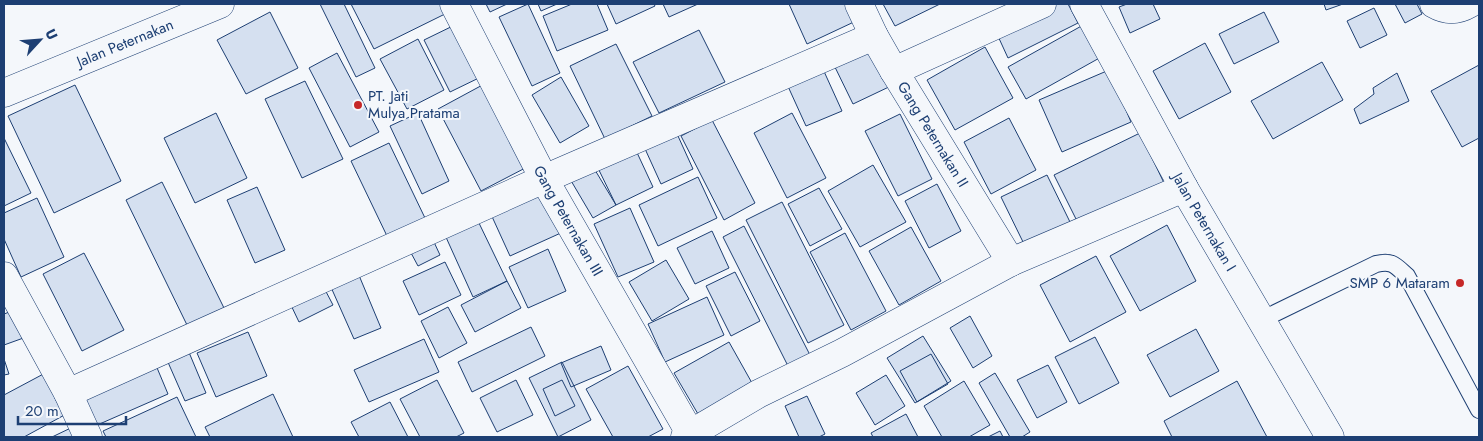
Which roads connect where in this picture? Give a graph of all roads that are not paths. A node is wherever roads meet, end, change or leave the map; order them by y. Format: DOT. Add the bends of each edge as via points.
graph roads {
  1 [pos="220,4"];
  2 [pos="454,4"];
  3 [pos="859,4"];
  4 [pos="1042,4"];
  5 [pos="1084,4"];
  6 [pos="1434,4"];
  7 [pos="1469,4"];
  8 [pos="874,36"];
  9 [pos="894,71"];
  10 [pos="4,94"];
  11 [pos="544,179"];
  12 [pos="1184,188"];
  13 [pos="1011,262"];
  14 [pos="4,276"];
  15 [pos="1261,320"];
  16 [pos="68,393"];
  17 [pos="1479,410"];
  18 [pos="687,435"];
  19 [pos="88,437"];
  20 [pos="1330,437"];
  1 -- 10 [label="street, Jalan Peternakan"];
  2 -- 11 [label="street, Gang Peternakan III"];
  3 -- 8 [label="street, Gang Peternakan II"];
  4 -- 9 [label="street"];
  5 -- 12 [label="street, Jalan Peternakan I"];
  6 -- 7 [label="street" via="1452,10"];
  8 -- 9 [label="street, Gang Peternakan II"];
  8 -- 11 [label="street"];
  9 -- 13 [label="street, Gang Peternakan II"];
  11 -- 16 [label="street"];
  11 -- 18 [label="street, Gang Peternakan III"];
  12 -- 13 [label="street"];
  12 -- 15 [label="street, Jalan Peternakan I"];
  13 -- 18 [label="street" via="842,353 758,394"];
  14 -- 16 [label="street"];
  15 -- 17 [label="lane" via="1387,261 1407,276"];
  15 -- 20 [label="street, Jalan Peternakan I"];
  16 -- 19 [label="street"];
}
